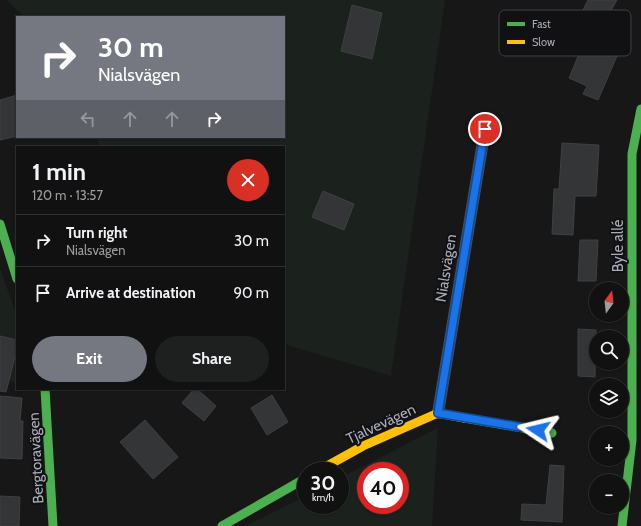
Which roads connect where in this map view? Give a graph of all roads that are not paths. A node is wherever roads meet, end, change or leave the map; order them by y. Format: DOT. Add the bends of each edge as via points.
graph roads {
  1 [pos="641,109"];
  2 [pos="485,129"];
  3 [pos="0,224"];
  4 [pos="16,276"];
  5 [pos="45,390"];
  6 [pos="438,413"];
  7 [pos="552,433"];
  8 [pos="334,462"];
  9 [pos="297,483"];
  10 [pos="53,526"];
  11 [pos="222,526"];
  12 [pos="622,526"];
  1 -- 12 [label="street, Byle allé" via="632,154 632,440"];
  2 -- 6 [label="lane, Nialsvägen"];
  3 -- 4 [label="street"];
  5 -- 10 [label="street, Bergtoravägen"];
  6 -- 7 [label="street, Tjalvevägen"];
  6 -- 8 [label="street, Tjalvevägen" via="363,446"];
  9 -- 11 [label="street"];
}
